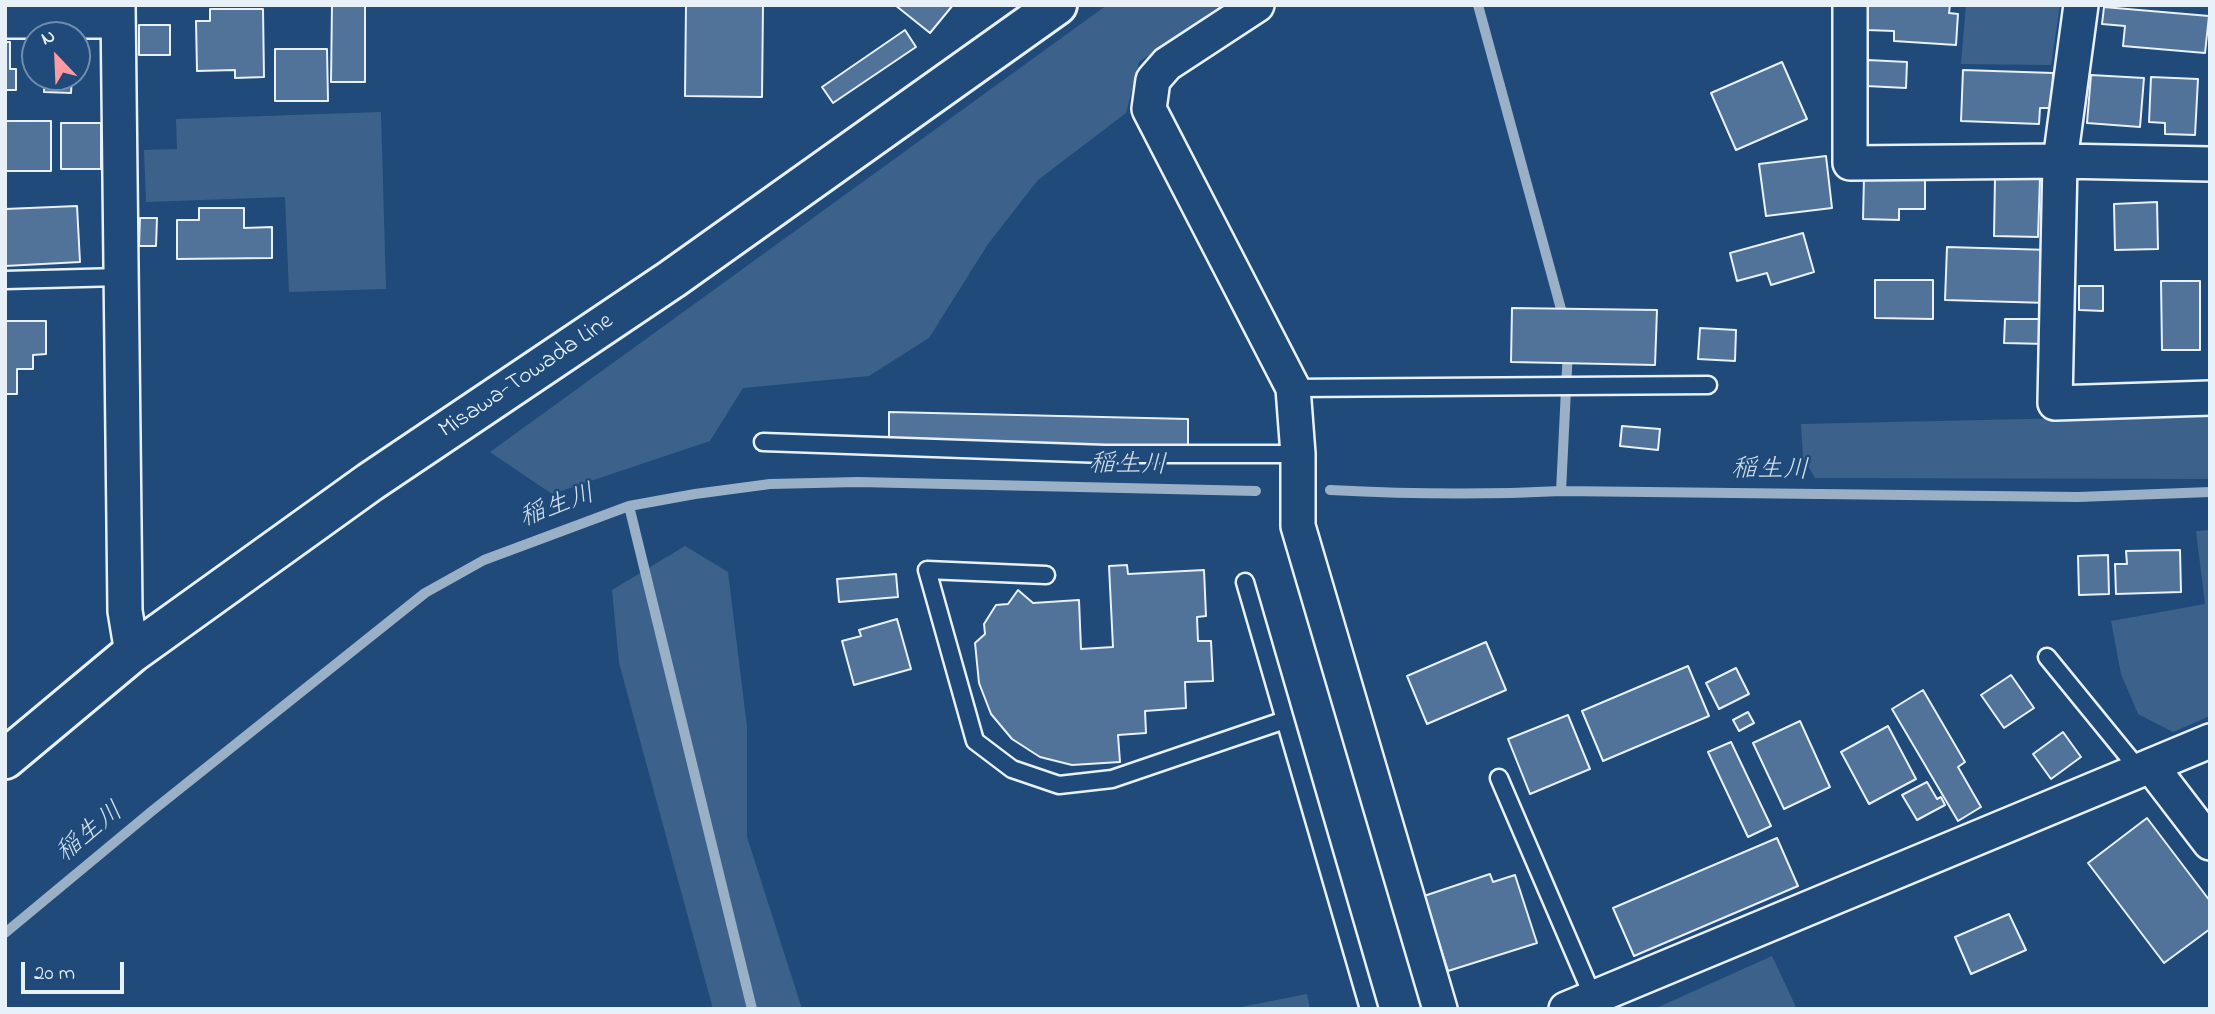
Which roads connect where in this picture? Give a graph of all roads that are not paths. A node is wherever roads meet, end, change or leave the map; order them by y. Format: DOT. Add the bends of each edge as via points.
graph roads {
  1 [pos="1057,5"];
  2 [pos="1257,5"];
  3 [pos="1850,5"];
  4 [pos="2081,5"];
  5 [pos="118,13"];
  6 [pos="5,22"];
  7 [pos="2060,161"];
  8 [pos="2210,164"];
  9 [pos="121,277"];
  10 [pos="5,280"];
  11 [pos="1709,385"];
  12 [pos="1293,388"];
  13 [pos="2210,398"];
  14 [pos="763,442"];
  15 [pos="1298,454"];
  16 [pos="1046,575"];
  17 [pos="1245,582"];
  18 [pos="132,653"];
  19 [pos="2047,657"];
  20 [pos="1284,720"];
  21 [pos="2210,741"];
  22 [pos="5,759"];
  23 [pos="2146,769"];
  24 [pos="1499,778"];
  25 [pos="2210,843"];
  26 [pos="1580,1003"];
  27 [pos="1369,1009"];
  28 [pos="1440,1009"];
  1 -- 18 [label="main road, Misawa-Towada Line" via="672,279 370,482"];
  2 -- 12 [label="street" via="1167,64 1153,80 1149,109"];
  3 -- 7 [label="street" via="1850,163"];
  4 -- 7 [label="street"];
  5 -- 6 [label="street"];
  5 -- 9 [label="street"];
  7 -- 8 [label="street"];
  7 -- 13 [label="street" via="2055,403"];
  9 -- 10 [label="lane"];
  9 -- 18 [label="street" via="125,611"];
  11 -- 12 [label="lane"];
  12 -- 15 [label="street"];
  14 -- 15 [label="lane" via="1105,454"];
  15 -- 28 [label="street" via="1298,526"];
  16 -- 20 [label="lane" via="927,570 975,741 1012,769 1059,785 1112,779"];
  17 -- 20 [label="lane"];
  18 -- 22 [label="main road, Misawa-Towada Line"];
  19 -- 23 [label="lane"];
  20 -- 27 [label="lane"];
  21 -- 23 [label="street"];
  23 -- 25 [label="street"];
  23 -- 26 [label="street"];
  24 -- 26 [label="lane"];
}
